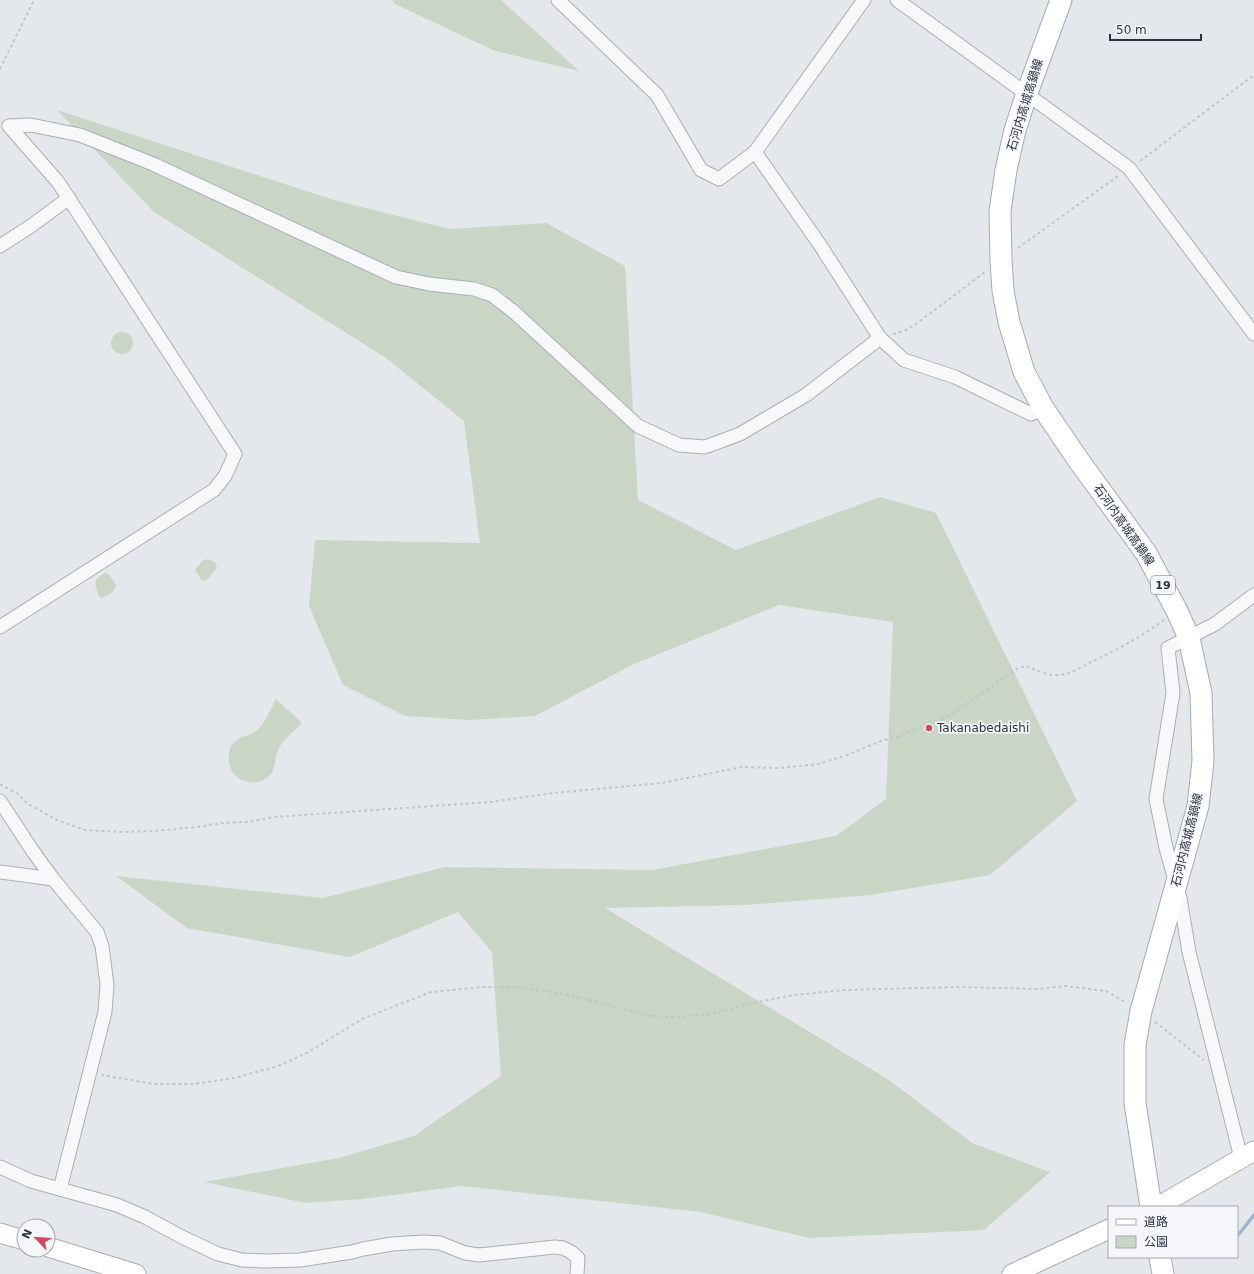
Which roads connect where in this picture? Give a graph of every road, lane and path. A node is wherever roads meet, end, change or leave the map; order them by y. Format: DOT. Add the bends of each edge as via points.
graph roads {
  1 [pos="34,0"];
  2 [pos="558,0"];
  3 [pos="864,0"];
  4 [pos="898,0"];
  5 [pos="1061,0"];
  6 [pos="0,69"];
  7 [pos="1254,75"];
  8 [pos="1027,93"];
  9 [pos="755,152"];
  10 [pos="1129,168"];
  11 [pos="69,198"];
  12 [pos="0,246"];
  13 [pos="1254,334"];
  14 [pos="880,338"];
  15 [pos="1043,408"];
  16 [pos="1254,595"];
  17 [pos="1177,611"];
  18 [pos="0,627"];
  19 [pos="1189,638"];
  20 [pos="0,784"];
  21 [pos="0,801"];
  22 [pos="0,872"];
  23 [pos="53,879"];
  24 [pos="1176,885"];
  25 [pos="1141,1012"];
  26 [pos="1219,1072"];
  27 [pos="89,1073"];
  28 [pos="1248,1155"];
  29 [pos="0,1167"];
  30 [pos="60,1189"];
  31 [pos="1151,1206"];
  32 [pos="1159,1206"];
  33 [pos="1108,1229"];
  34 [pos="0,1233"];
  35 [pos="16,1238"];
  36 [pos="56,1249"];
  37 [pos="1160,1258"];
  38 [pos="136,1274"];
  39 [pos="577,1274"];
  40 [pos="1012,1274"];
  41 [pos="1163,1274"];
  1 -- 6 [label="path"];
  2 -- 9 [label="street" via="657,95 701,170 719,179"];
  3 -- 9 [label="street"];
  4 -- 8 [label="street"];
  5 -- 8 [label="main road, 石河内高城高鍋線 / 19"];
  7 -- 10 [label="path"];
  8 -- 10 [label="street"];
  8 -- 15 [label="main road, 石河内高城高鍋線 / 19" via="1006,170 1000,211 1001,260 1009,322 1024,372"];
  9 -- 14 [label="street" via="818,242"];
  10 -- 13 [label="street"];
  11 -- 12 [label="street"];
  11 -- 14 [label="street" via="9,126 31,125 80,135 153,164 396,278 474,288 492,295 514,312 638,426 679,445 705,447 740,434 806,395"];
  11 -- 18 [label="street" via="236,454 225,476 214,490"];
  14 -- 15 [label="street" via="904,360 955,377 1031,414"];
  15 -- 17 [label="main road, 石河内高城高鍋線 / 19" via="1146,553"];
  16 -- 19 [label="street" via="1215,624"];
  17 -- 19 [label="main road, 石河内高城高鍋線 / 19"];
  17 -- 20 [label="path" via="1151,630 1072,672 1058,675 1046,674 1026,666 1018,668 942,720 818,764 778,768 742,767 662,783 553,793 491,802 274,817 248,822 122,832 85,830 57,820"];
  19 -- 24 [label="main road, 石河内高城高鍋線 / 19" via="1201,693 1203,761 1198,806"];
  19 -- 24 [label="street" via="1168,648 1173,693 1156,800"];
  21 -- 23 [label="street"];
  22 -- 23 [label="street"];
  23 -- 27 [label="street" via="97,932 102,946 107,985 105,1012"];
  24 -- 25 [label="main road, 石河内高城高鍋線 / 19"];
  24 -- 26 [label="street" via="1189,952"];
  25 -- 26 [label="path"];
  25 -- 27 [label="path" via="1106,991 1065,986 1039,989 959,987 844,990 794,995 711,1014 678,1017 650,1016 569,995 518,987 483,987 431,992 362,1019 307,1053 278,1066 234,1078 193,1084 154,1084"];
  25 -- 31 [label="main road, 石河内高城高鍋線 / 19" via="1135,1045 1135,1103"];
  26 -- 28 [label="street"];
  27 -- 30 [label="street"];
  28 -- 32 [label="street"];
  29 -- 30 [label="street" via="31,1181"];
  30 -- 39 [label="street" via="123,1207 211,1251 242,1260 300,1260 392,1244 435,1242 465,1253 479,1255 563,1248 578,1258"];
  33 -- 40 [label="street"];
  34 -- 35 [label="street"];
  36 -- 38 [label="street"];
  37 -- 41 [label="main road"];
}
